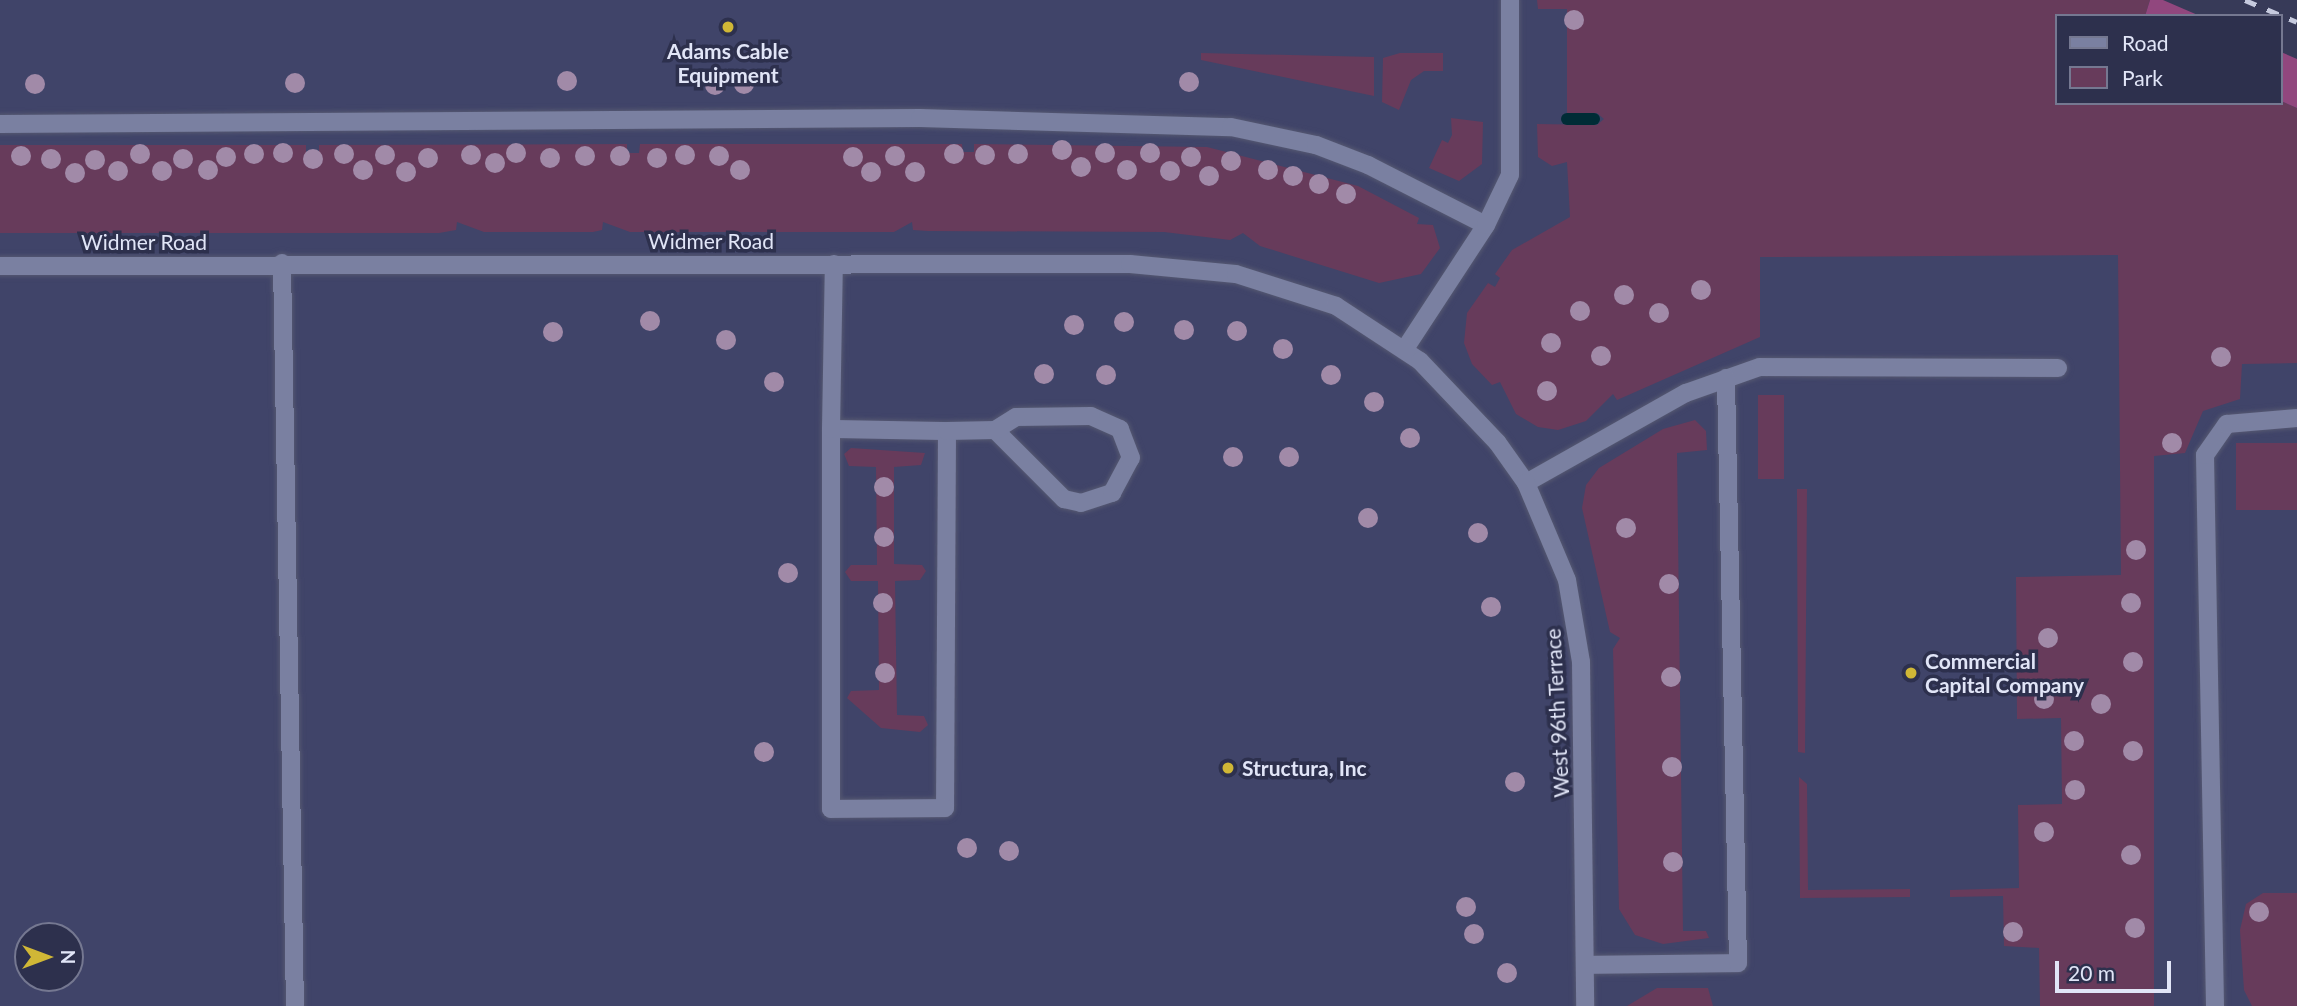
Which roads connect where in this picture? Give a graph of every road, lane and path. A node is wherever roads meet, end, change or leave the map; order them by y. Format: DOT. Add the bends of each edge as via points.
graph roads {
  1 [pos="1510,0"];
  2 [pos="0,124"];
  3 [pos="1486,225"];
  4 [pos="282,263"];
  5 [pos="834,264"];
  6 [pos="0,266"];
  7 [pos="1405,349"];
  8 [pos="2058,368"];
  9 [pos="1726,379"];
  10 [pos="2297,418"];
  11 [pos="831,429"];
  12 [pos="995,430"];
  13 [pos="947,431"];
  14 [pos="1526,484"];
  15 [pos="1585,965"];
  16 [pos="295,1006"];
  17 [pos="1585,1006"];
  18 [pos="2215,1006"];
  1 -- 3 [label="street" via="1510,175"];
  2 -- 3 [label="street" via="1184,122 1316,145"];
  3 -- 7 [label="street"];
  4 -- 5 [label="street, Widmer Road"];
  4 -- 6 [label="street, Widmer Road"];
  4 -- 16 [label="street"];
  5 -- 7 [label="street, Widmer Road" via="1130,264 1236,274 1336,306"];
  5 -- 11 [label="street"];
  7 -- 14 [label="street, West 96th Terrace" via="1470,412"];
  8 -- 9 [label="street" via="1760,367"];
  9 -- 14 [label="street" via="1686,393"];
  9 -- 15 [label="street" via="1738,963"];
  10 -- 18 [label="street" via="2227,424 2204,456"];
  11 -- 13 [label="street"];
  11 -- 13 [label="street" via="831,808 945,807"];
  12 -- 12 [label="street" via="1064,499 1081,503 1112,494 1131,458 1120,429 1091,416 1017,417"];
  12 -- 13 [label="street"];
  14 -- 15 [label="street, West 96th Terrace" via="1567,580 1581,662"];
  15 -- 17 [label="street, West 96th Terrace"];
}
